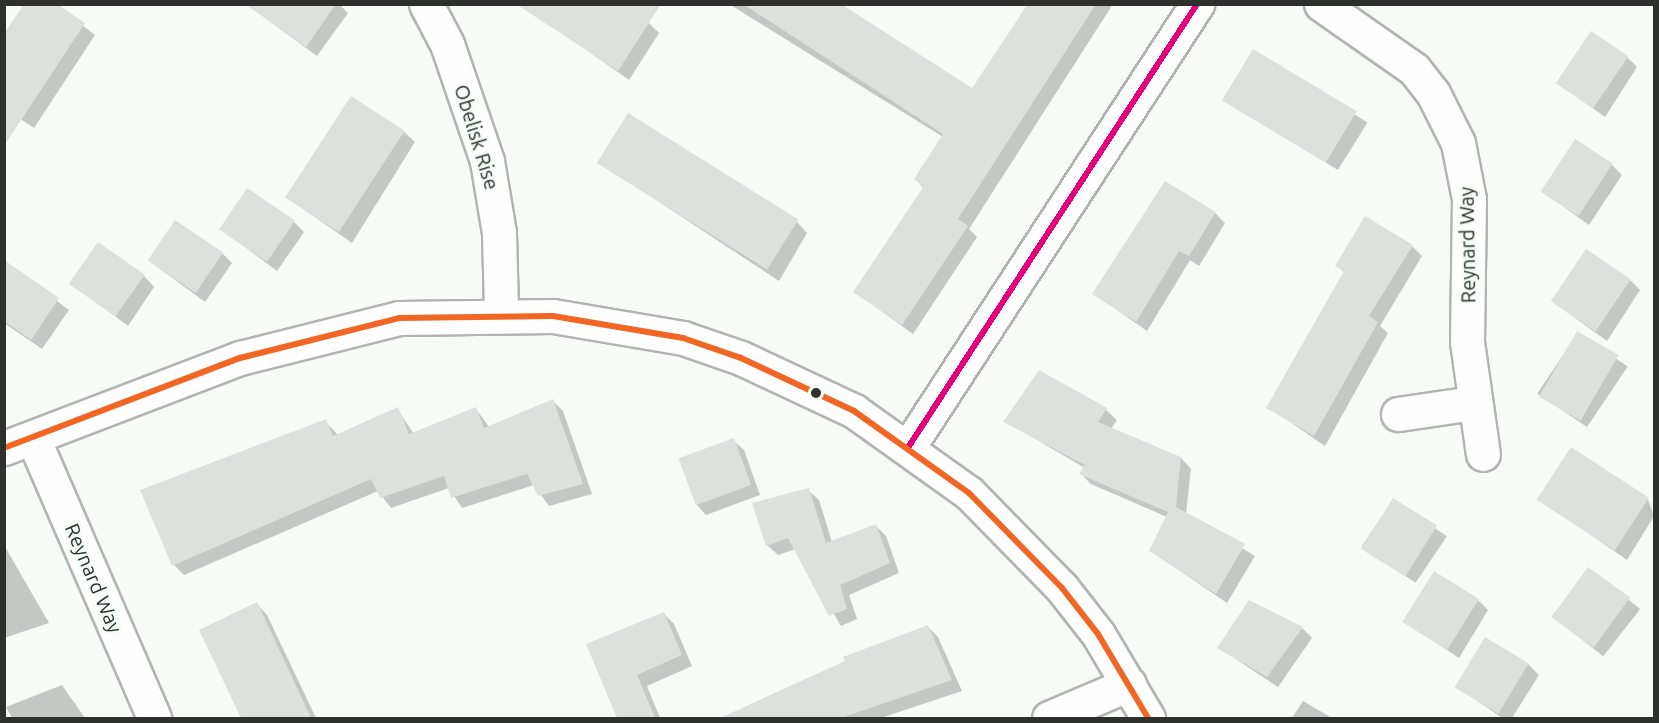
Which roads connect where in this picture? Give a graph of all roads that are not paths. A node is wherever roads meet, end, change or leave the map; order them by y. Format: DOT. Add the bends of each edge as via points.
graph roads {
  1 [pos="426,4"];
  2 [pos="1197,4"];
  3 [pos="1321,4"];
  4 [pos="501,312"];
  5 [pos="1473,403"];
  6 [pos="1398,414"];
  7 [pos="19,443"];
  8 [pos="909,446"];
  9 [pos="1483,454"];
  10 [pos="1129,684"];
  11 [pos="154,718"];
  12 [pos="1049,718"];
  13 [pos="1148,718"];
  1 -- 4 [label="street, Obelisk Rise" via="447,44 488,161 499,233"];
  2 -- 8 [label="street"];
  3 -- 5 [label="street, Reynard Way" via="1414,69 1433,93 1458,143 1469,199 1467,342"];
  4 -- 7 [label="street, Reynard Way" via="399,318 297,340"];
  4 -- 8 [label="street, Reynard Way" via="599,321 683,338 797,383"];
  5 -- 6 [label="street"];
  5 -- 9 [label="street, Reynard Way"];
  7 -- 11 [label="street, Reynard Way"];
  8 -- 10 [label="street, Reynard Way" via="1030,551 1098,634"];
  10 -- 12 [label="street"];
  10 -- 13 [label="street, Reynard Way"];
}
